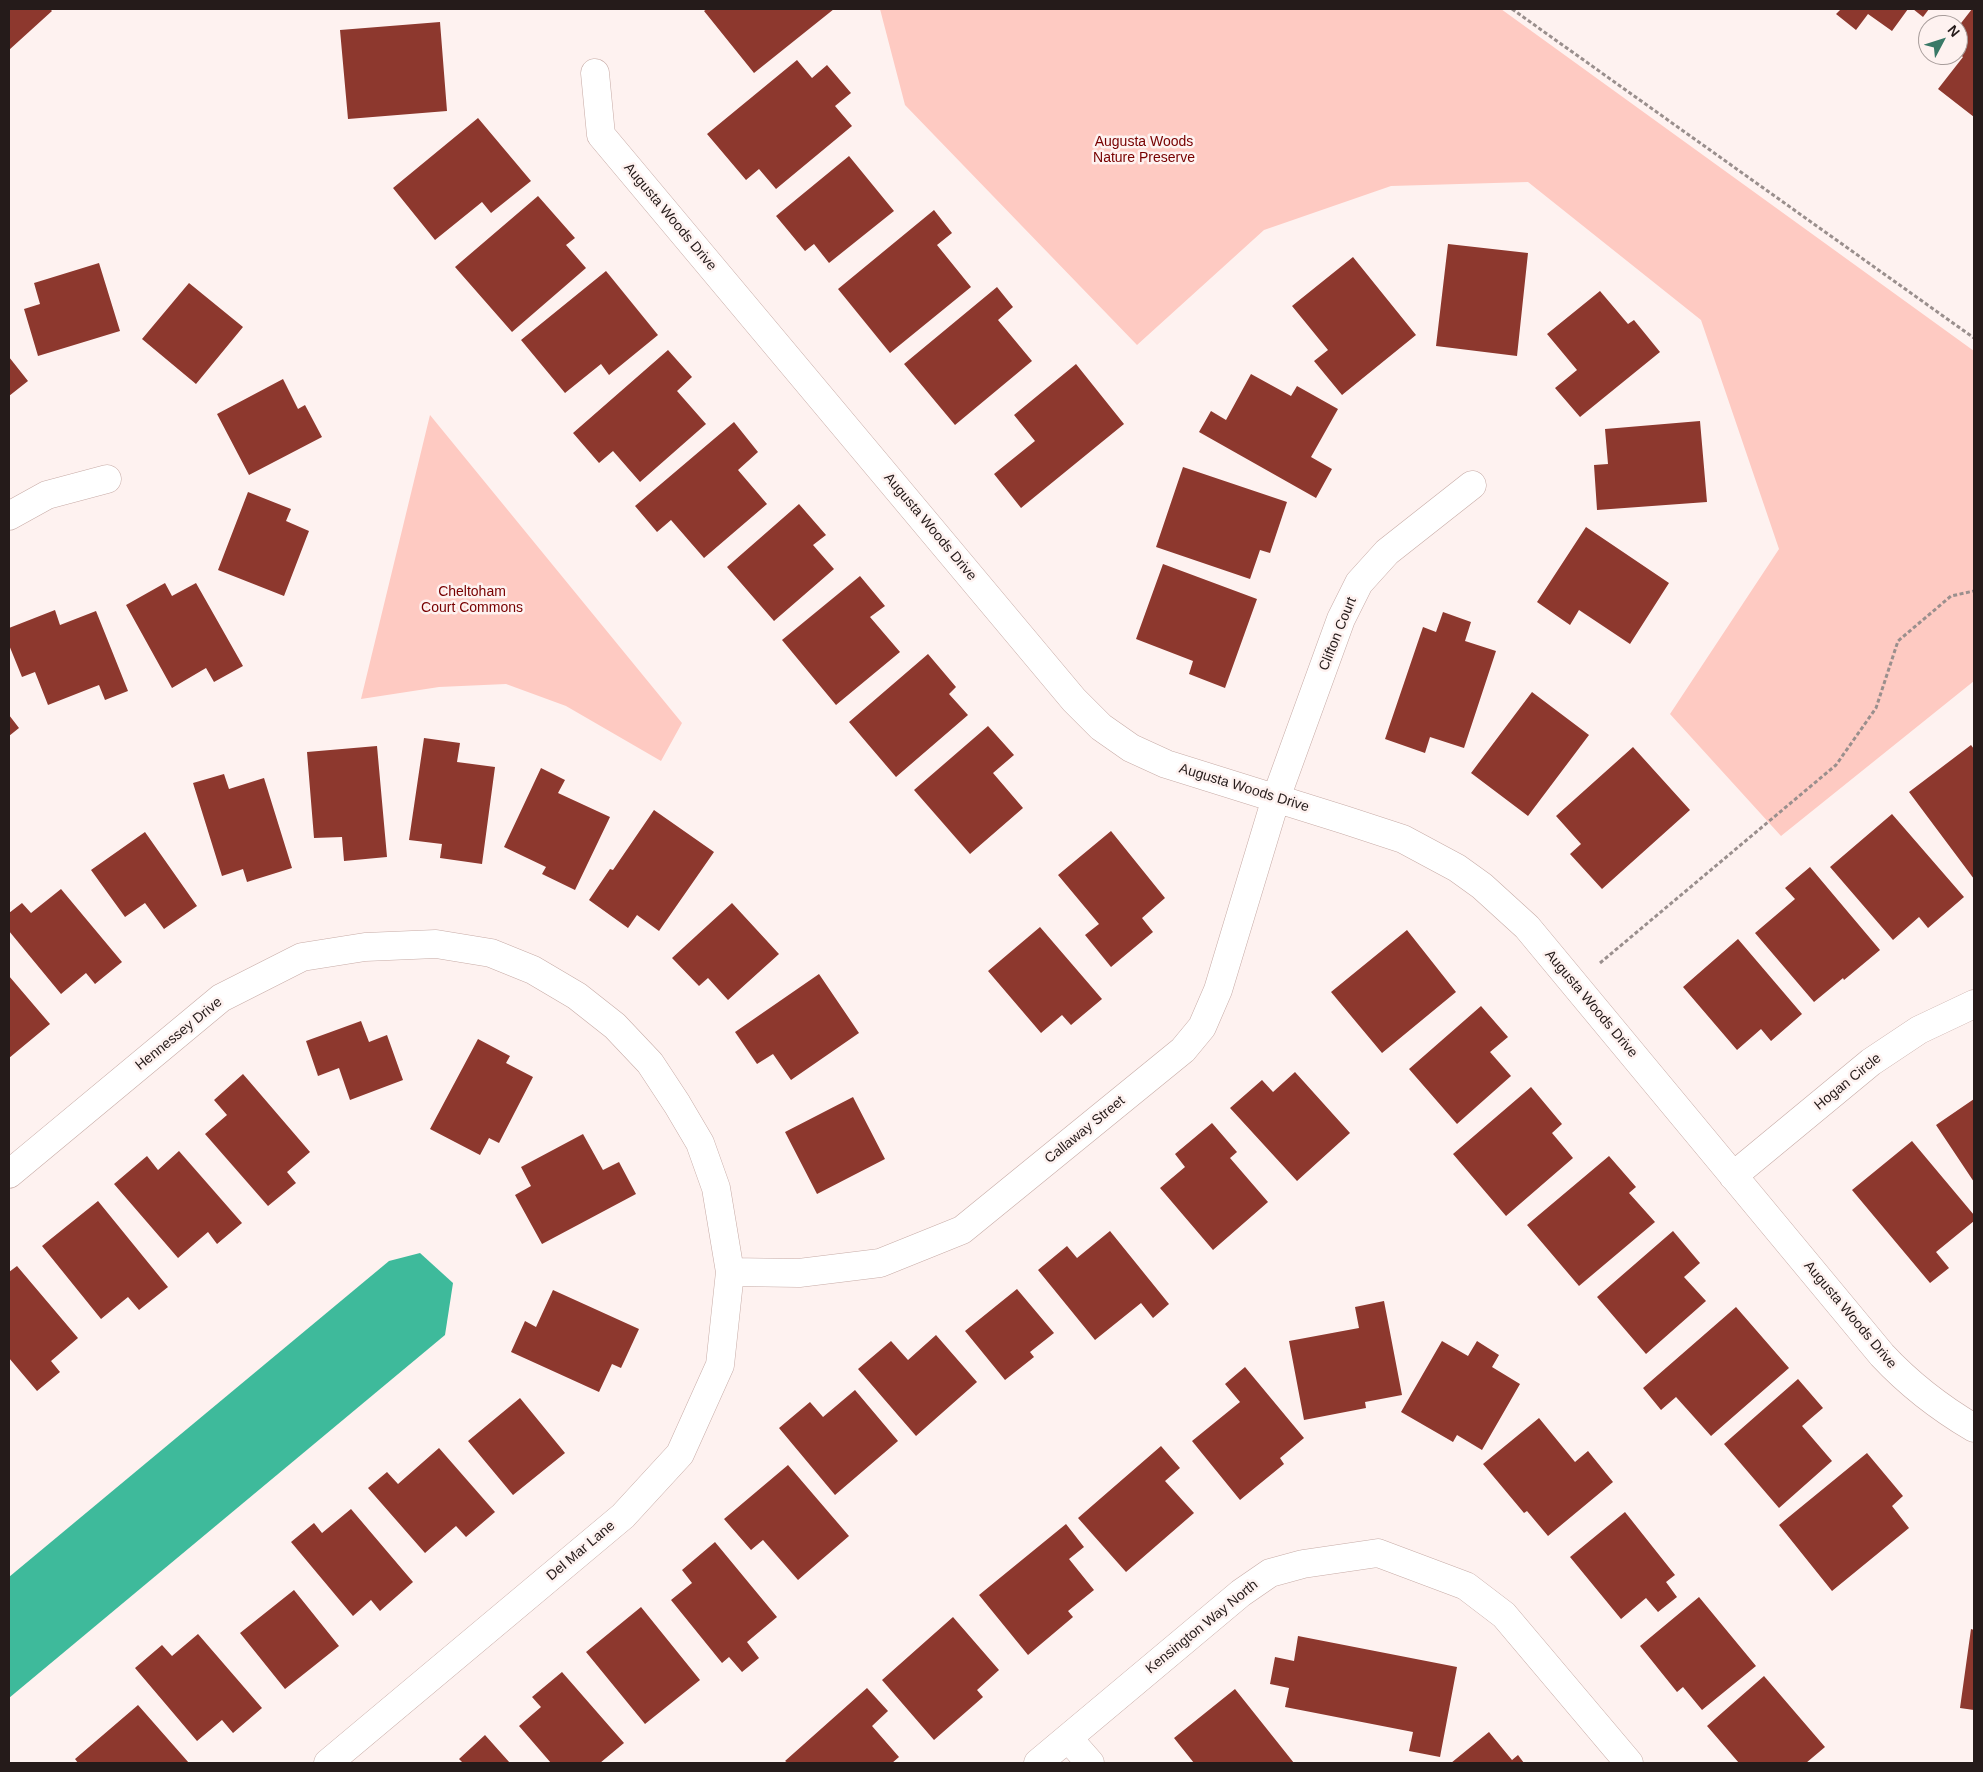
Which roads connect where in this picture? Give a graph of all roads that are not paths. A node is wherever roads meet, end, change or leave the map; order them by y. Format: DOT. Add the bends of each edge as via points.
graph roads {
  1 [pos="595,73"];
  2 [pos="106,479"];
  3 [pos="1472,485"];
  4 [pos="9,516"];
  5 [pos="1276,798"];
  6 [pos="1974,1004"];
  7 [pos="9,1174"];
  8 [pos="1733,1176"];
  9 [pos="730,1272"];
  10 [pos="1974,1428"];
  11 [pos="1068,1738"];
  12 [pos="328,1763"];
  13 [pos="1038,1763"];
  14 [pos="1090,1763"];
  15 [pos="1629,1763"];
  1 -- 5 [label="street, Augusta Woods Drive" via="601,134 1074,700 1101,727 1132,748 1166,764"];
  2 -- 4 [label="street" via="47,495"];
  3 -- 5 [label="street, Clifton Court" via="1387,552 1359,583 1342,619"];
  5 -- 8 [label="street, Augusta Woods Drive" via="1403,839 1457,868 1482,886 1527,927"];
  5 -- 9 [label="street, Callaway Street" via="1218,990 1202,1027 1183,1050 962,1230 880,1263 799,1273"];
  6 -- 8 [label="street, Hogan Circle" via="1919,1030 1871,1062"];
  7 -- 9 [label="street, Hennessey Drive" via="221,998 302,957 365,947 436,944 491,953 532,970 577,996 615,1026 650,1063 700,1143 716,1188"];
  8 -- 10 [label="street, Augusta Woods Drive" via="1902,1377"];
  9 -- 12 [label="street, Del Mar Lane" via="720,1366 680,1454 623,1516"];
  11 -- 13 [label="street, Kensington Way North"];
  11 -- 14 [label="street"];
  11 -- 15 [label="street, Kensington Way North" via="1241,1593 1270,1573 1303,1564 1378,1553 1466,1586 1504,1615"];
}
